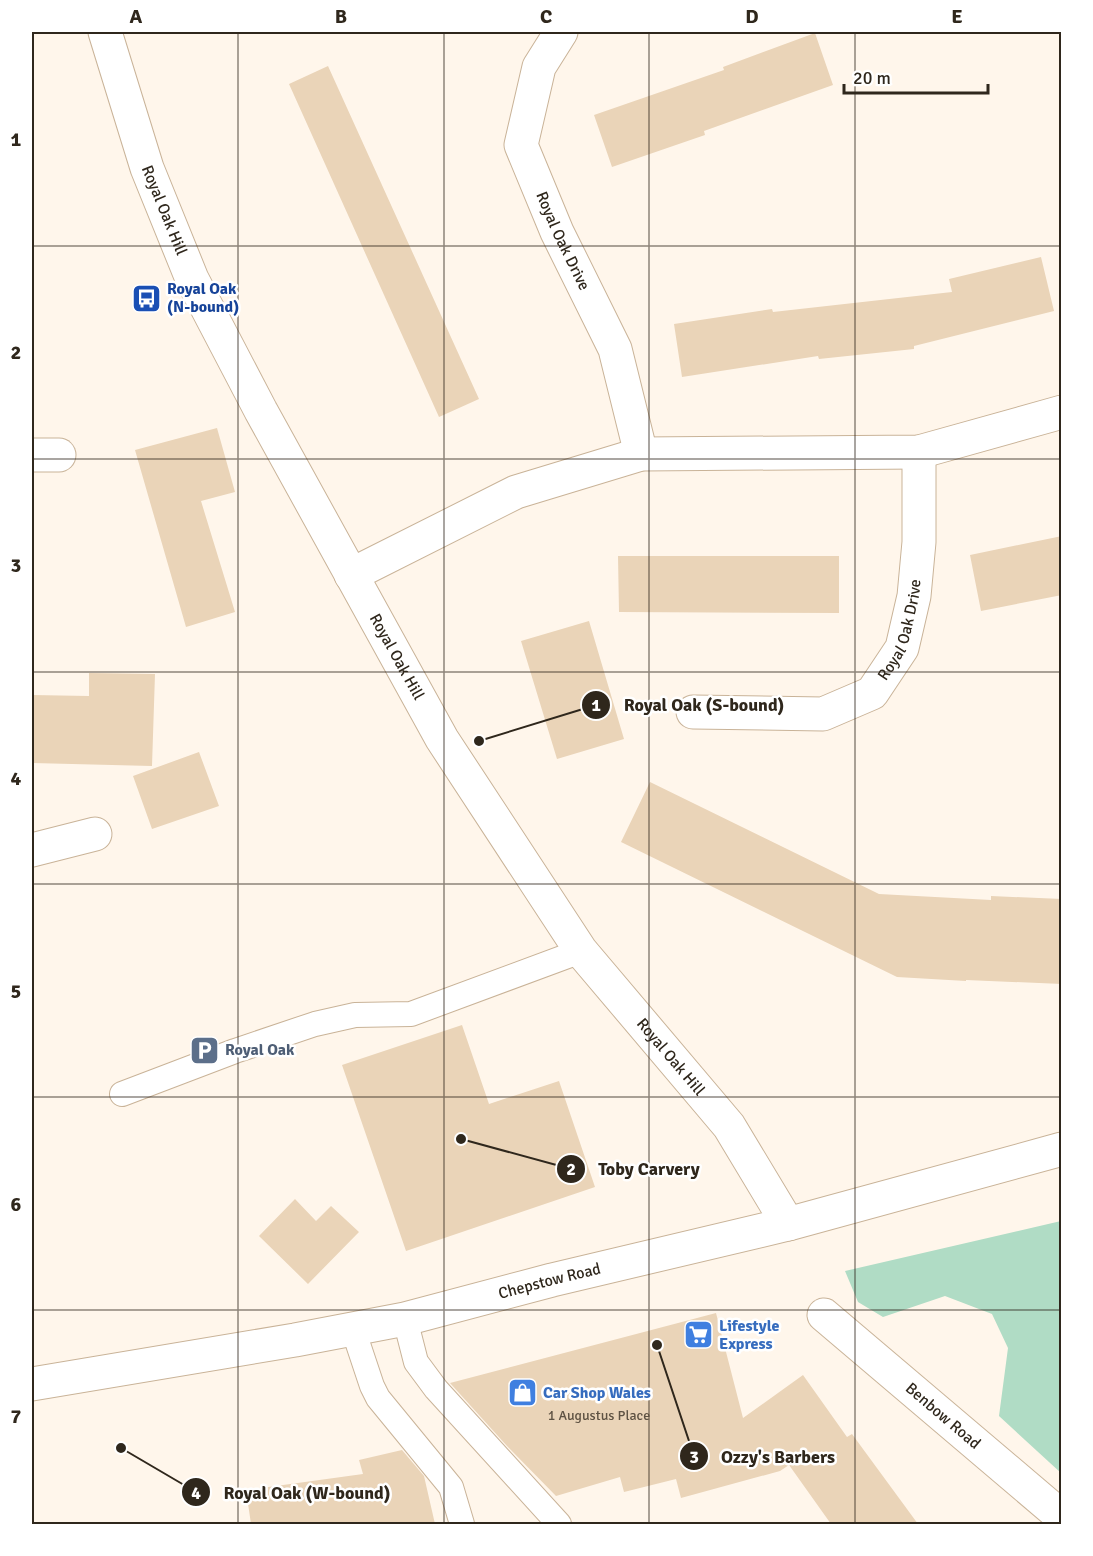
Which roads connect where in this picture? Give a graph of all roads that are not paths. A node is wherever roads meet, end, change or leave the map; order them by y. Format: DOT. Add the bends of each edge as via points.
graph roads {
  1 [pos="105,32"];
  2 [pos="561,32"];
  3 [pos="1062,412"];
  4 [pos="919,452"];
  5 [pos="641,453"];
  6 [pos="351,574"];
  7 [pos="693,712"];
  8 [pos="95,834"];
  9 [pos="32,850"];
  10 [pos="581,951"];
  11 [pos="122,1094"];
  12 [pos="1062,1149"];
  13 [pos="788,1224"];
  14 [pos="824,1315"];
  15 [pos="405,1319"];
  16 [pos="353,1329"];
  17 [pos="32,1384"];
  18 [pos="1062,1517"];
  19 [pos="462,1524"];
  20 [pos="560,1524"];
  1 -- 6 [label="main road, Royal Oak Hill" via="147,168 192,279"];
  2 -- 5 [label="main road, Royal Oak Drive" via="539,68 521,145 556,232 615,349"];
  3 -- 4 [label="main road"];
  4 -- 5 [label="main road"];
  4 -- 7 [label="main road, Royal Oak Drive" via="919,542 914,596 902,648 872,693 823,714"];
  5 -- 6 [label="main road" via="516,492"];
  6 -- 10 [label="main road, Royal Oak Hill" via="442,740"];
  8 -- 9 [label="main road"];
  10 -- 11 [label="lane" via="411,1014 355,1015 315,1024"];
  10 -- 13 [label="main road, Royal Oak Hill" via="729,1126"];
  12 -- 13 [label="main road, Chepstow Road"];
  13 -- 15 [label="main road, Chepstow Road"];
  14 -- 18 [label="main road, Benbow Road"];
  15 -- 16 [label="main road, Chepstow Road"];
  15 -- 20 [label="lane" via="416,1362 436,1389"];
  16 -- 17 [label="main road, Chepstow Road"];
  16 -- 19 [label="lane" via="378,1398 451,1487"];
}
